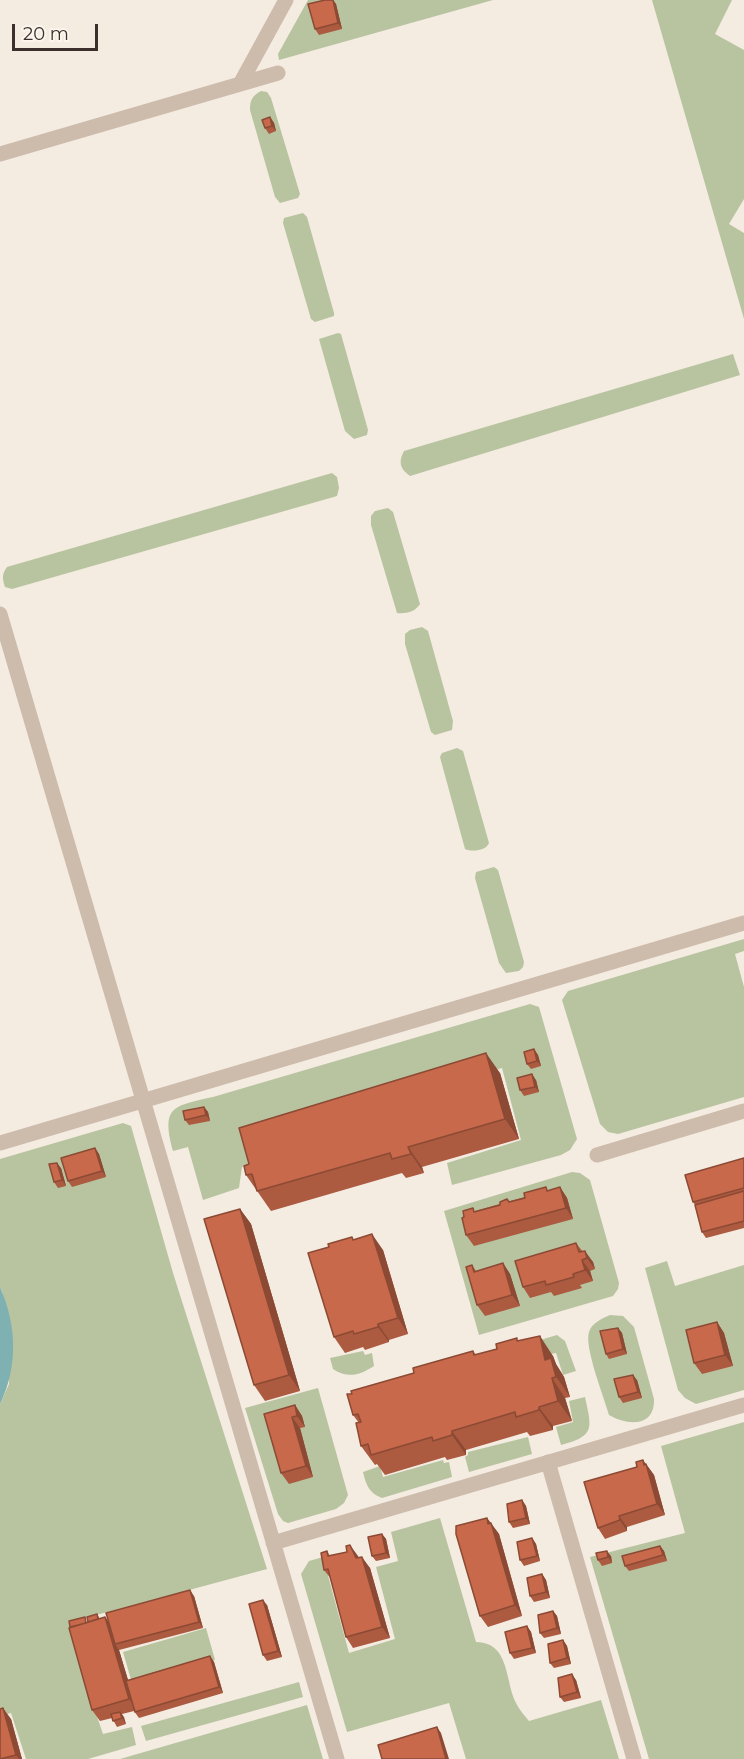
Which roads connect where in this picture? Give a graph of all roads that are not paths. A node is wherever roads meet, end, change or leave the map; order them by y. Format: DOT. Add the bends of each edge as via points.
graph roads {
  1 [pos="286,0"];
  2 [pos="278,73"];
  3 [pos="240,84"];
  4 [pos="0,154"];
  5 [pos="0,614"];
  6 [pos="744,923"];
  7 [pos="144,1101"];
  8 [pos="744,1111"];
  9 [pos="0,1143"];
  10 [pos="597,1155"];
  11 [pos="744,1405"];
  12 [pos="548,1462"];
  13 [pos="273,1543"];
  14 [pos="337,1759"];
  15 [pos="634,1759"];
  1 -- 3 [label="lane"];
  2 -- 3 [label="lane"];
  3 -- 4 [label="lane"];
  5 -- 7 [label="lane"];
  6 -- 7 [label="lane"];
  7 -- 9 [label="lane"];
  7 -- 13 [label="lane"];
  8 -- 10 [label="lane"];
  11 -- 12 [label="lane"];
  12 -- 13 [label="lane"];
  12 -- 15 [label="lane"];
  13 -- 14 [label="lane"];
}
